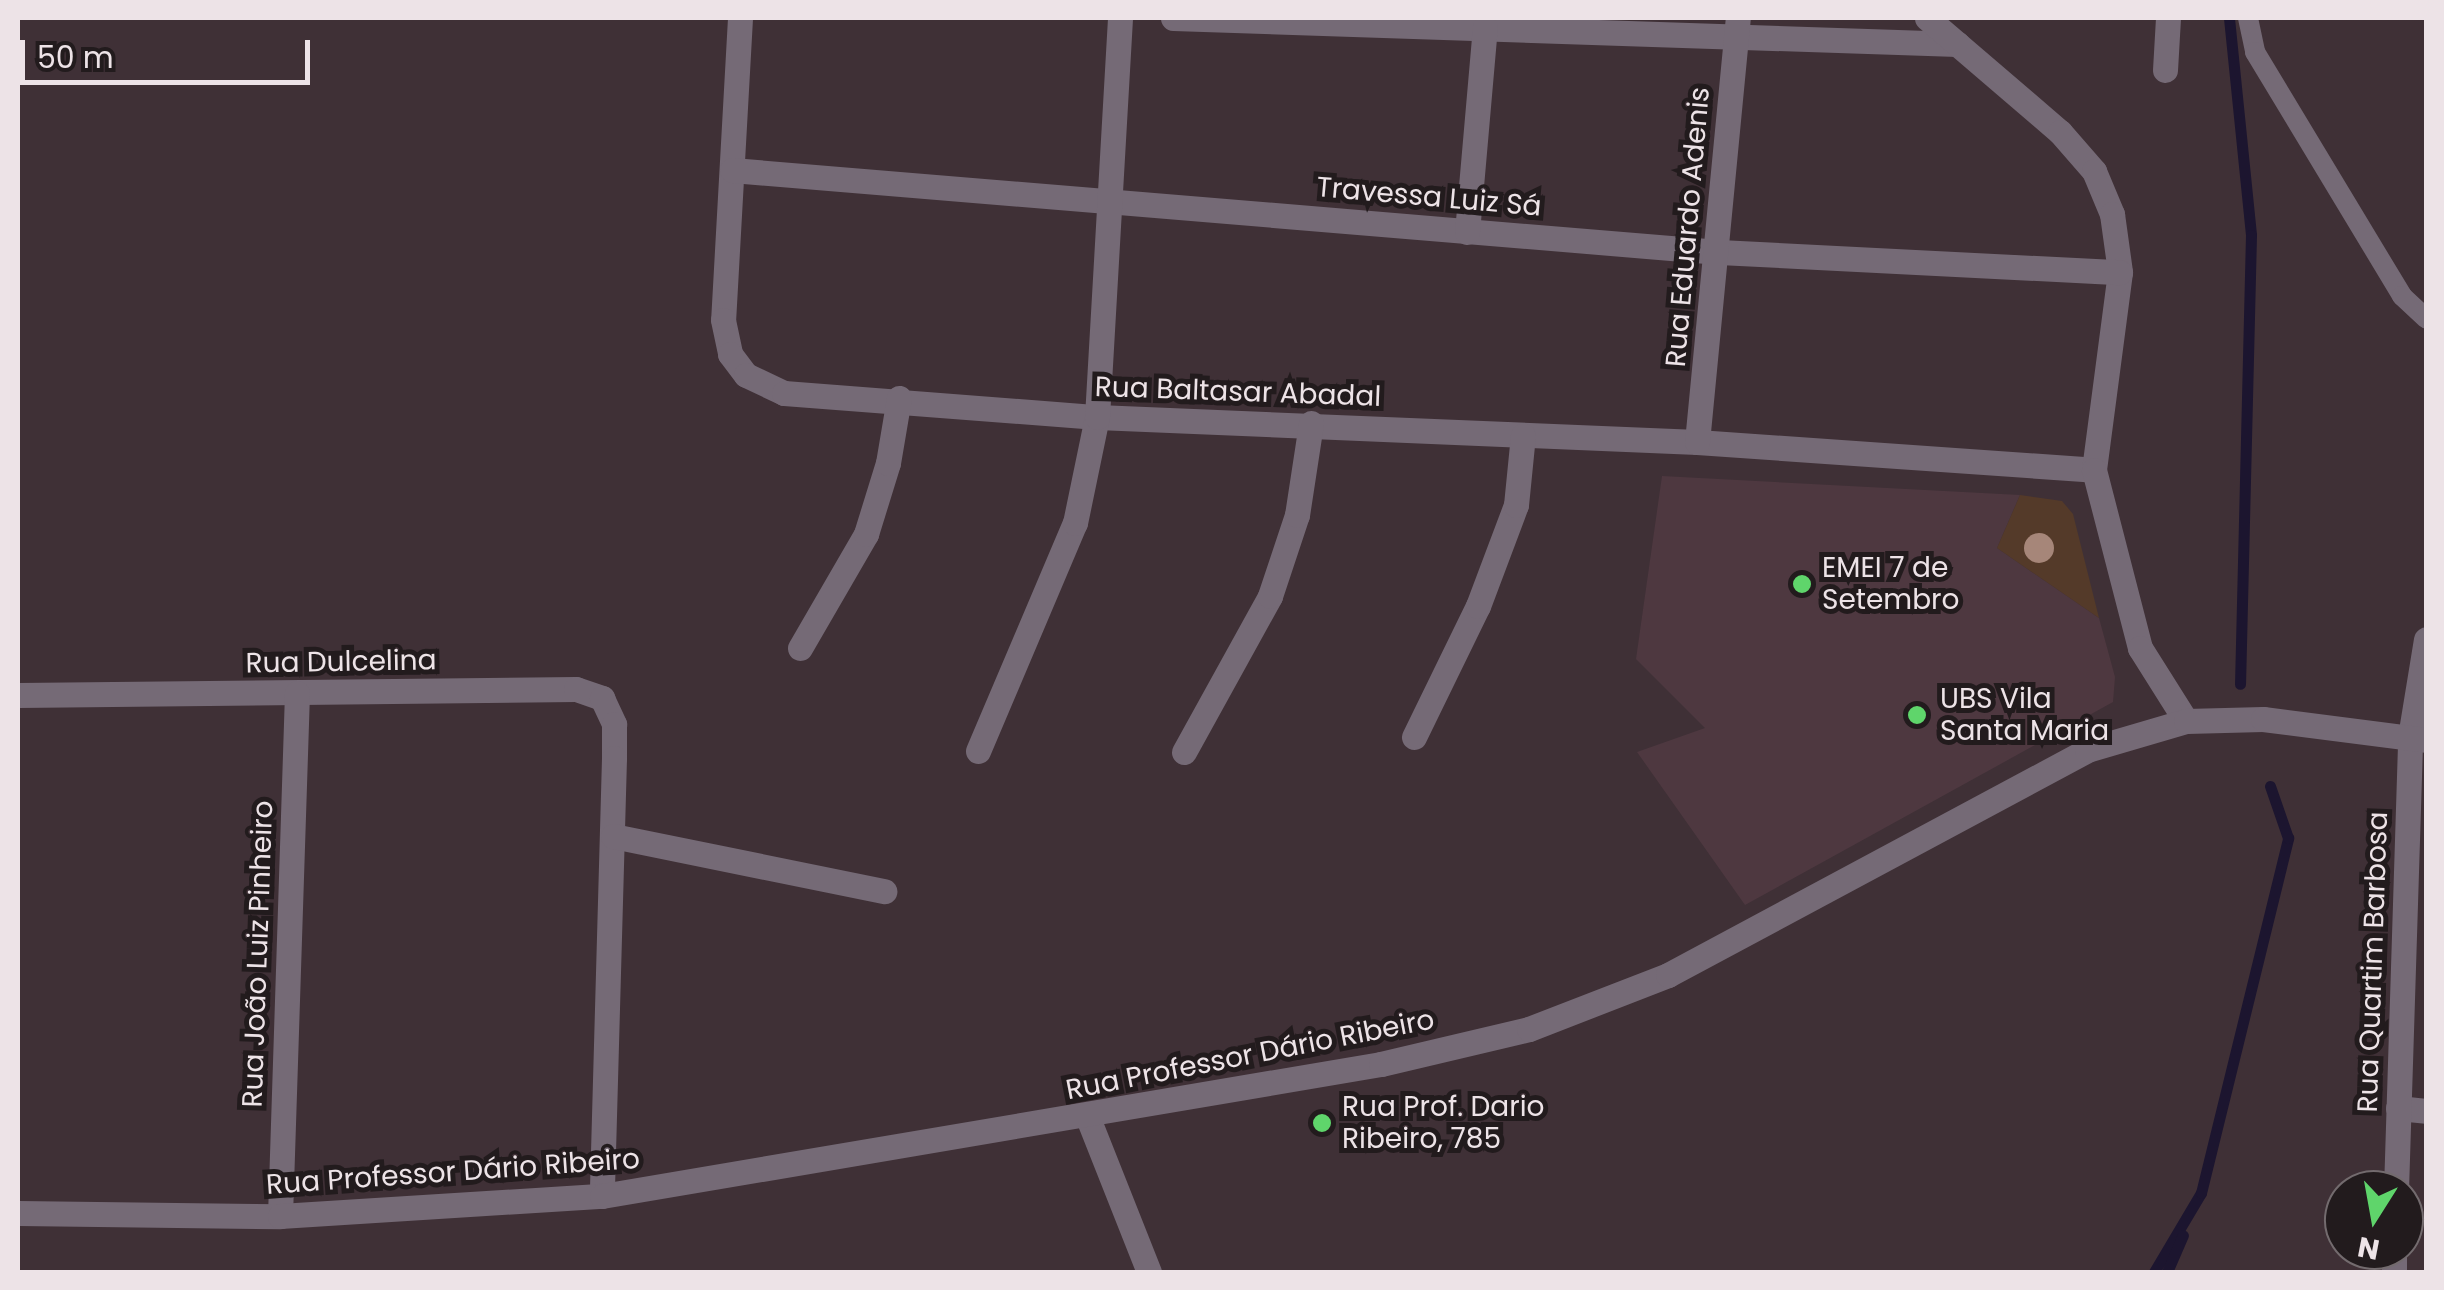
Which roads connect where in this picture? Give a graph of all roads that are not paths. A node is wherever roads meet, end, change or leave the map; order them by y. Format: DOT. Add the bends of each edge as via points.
graph roads {
  1 [pos="740,18"];
  2 [pos="1120,18"];
  3 [pos="1174,18"];
  4 [pos="1927,18"];
  5 [pos="2168,18"];
  6 [pos="2248,18"];
  7 [pos="1486,28"];
  8 [pos="1737,28"];
  9 [pos="1958,44"];
  10 [pos="2166,70"];
  11 [pos="732,170"];
  12 [pos="1108,197"];
  13 [pos="1467,232"];
  14 [pos="1719,252"];
  15 [pos="2120,272"];
  16 [pos="2426,318"];
  17 [pos="898,398"];
  18 [pos="1097,417"];
  19 [pos="1311,423"];
  20 [pos="1523,435"];
  21 [pos="1697,442"];
  22 [pos="2094,470"];
  23 [pos="2426,639"];
  24 [pos="800,648"];
  25 [pos="296,694"];
  26 [pos="18,695"];
  27 [pos="2186,721"];
  28 [pos="1414,737"];
  29 [pos="2418,738"];
  30 [pos="978,751"];
  31 [pos="1184,752"];
  32 [pos="613,836"];
  33 [pos="884,891"];
  34 [pos="2398,1108"];
  35 [pos="2426,1111"];
  36 [pos="1088,1118"];
  37 [pos="2396,1170"];
  38 [pos="602,1196"];
  39 [pos="18,1213"];
  40 [pos="280,1216"];
  41 [pos="1149,1272"];
  1 -- 11 [label="street, Rua Baltasar Abadal"];
  2 -- 12 [label="street"];
  3 -- 7 [label="street"];
  4 -- 9 [label="street"];
  5 -- 10 [label="street"];
  6 -- 16 [label="lane" via="2256,52 2402,296"];
  7 -- 8 [label="street"];
  7 -- 13 [label="street"];
  8 -- 9 [label="street"];
  8 -- 14 [label="street, Rua Eduardo Adenis"];
  9 -- 15 [label="street" via="2012,85 2094,171 2112,214"];
  11 -- 12 [label="street, Travessa Luiz Sá"];
  11 -- 17 [label="street, Rua Baltasar Abadal" via="723,320 730,354 746,375 784,392"];
  12 -- 13 [label="street, Travessa Luiz Sá"];
  12 -- 18 [label="street"];
  13 -- 14 [label="street, Travessa Luiz Sá"];
  14 -- 15 [label="street, Travessa Luiz Sá"];
  14 -- 21 [label="street, Rua Eduardo Adenis"];
  15 -- 22 [label="street"];
  17 -- 18 [label="street, Rua Baltasar Abadal"];
  17 -- 24 [label="street" via="888,463 866,534"];
  18 -- 19 [label="street, Rua Baltasar Abadal"];
  18 -- 30 [label="street" via="1075,523"];
  19 -- 20 [label="street, Rua Baltasar Abadal"];
  19 -- 31 [label="street" via="1297,515 1270,596"];
  20 -- 21 [label="street, Rua Baltasar Abadal"];
  20 -- 28 [label="street" via="1516,505 1478,606"];
  21 -- 22 [label="street, Rua Baltasar Abadal"];
  22 -- 27 [label="street" via="2140,648"];
  23 -- 29 [label="street, Rua Quartim Barbosa"];
  25 -- 26 [label="street, Rua Dulcelina"];
  25 -- 32 [label="street, Rua Dulcelina" via="576,689 602,698 614,724"];
  25 -- 40 [label="street, Rua João Luiz Pinheiro"];
  27 -- 29 [label="street, Rua Professor Dário Ribeiro" via="2263,720"];
  27 -- 36 [label="street, Rua Professor Dário Ribeiro" via="2086,750 1668,975 1529,1029"];
  29 -- 34 [label="street, Rua Quartim Barbosa"];
  32 -- 33 [label="street"];
  32 -- 38 [label="street"];
  34 -- 35 [label="street"];
  34 -- 37 [label="street, Rua Quartim Barbosa"];
  36 -- 38 [label="street, Rua Professor Dário Ribeiro"];
  36 -- 41 [label="street"];
  38 -- 40 [label="street, Rua Professor Dário Ribeiro"];
  39 -- 40 [label="street, Rua Professor Dário Ribeiro"];
}
